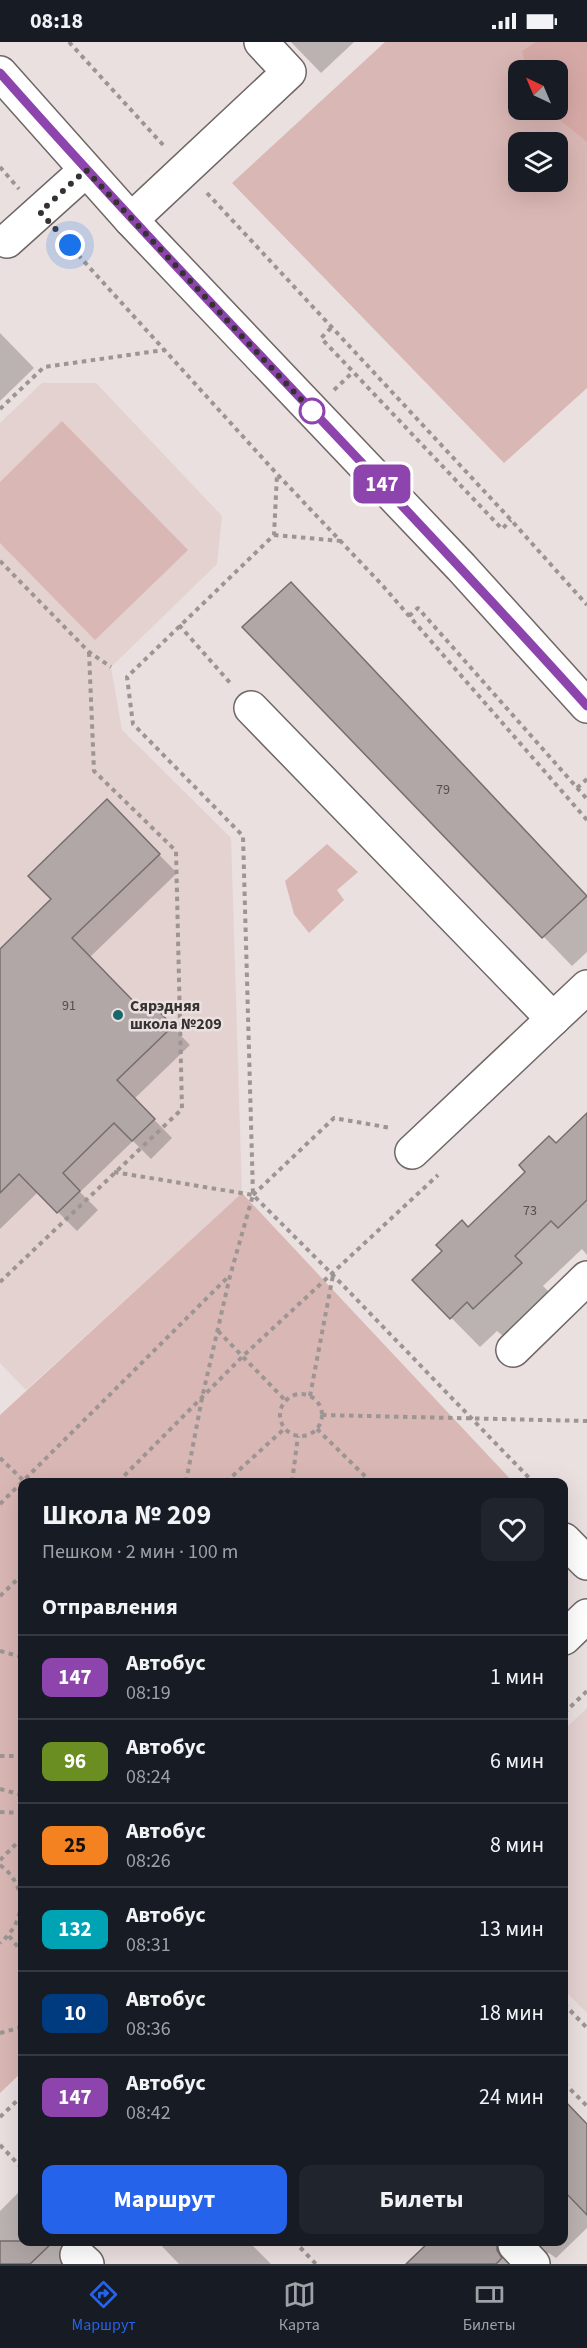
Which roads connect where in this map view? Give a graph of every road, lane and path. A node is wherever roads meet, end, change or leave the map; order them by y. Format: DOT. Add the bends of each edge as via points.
graph roads {
  1 [pos="69,42"];
  2 [pos="261,42"];
  3 [pos="0,73"];
  4 [pos="0,167"];
  5 [pos="86,170"];
  6 [pos="186,170"];
  7 [pos="40,212"];
  8 [pos="131,220"];
  9 [pos="8,241"];
  10 [pos="331,328"];
  11 [pos="164,350"];
  12 [pos="0,409"];
  13 [pos="277,474"];
  14 [pos="511,520"];
  15 [pos="274,535"];
  16 [pos="341,541"];
  17 [pos="0,561"];
  18 [pos="587,605"];
  19 [pos="409,616"];
  20 [pos="179,625"];
  21 [pos="89,652"];
  22 [pos="111,667"];
  23 [pos="587,706"];
  24 [pos="251,708"];
  25 [pos="587,779"];
  26 [pos="577,788"];
  27 [pos="587,799"];
  28 [pos="587,820"];
  29 [pos="587,987"];
  30 [pos="553,1019"];
  31 [pos="421,1143"];
  32 [pos="114,1172"];
  33 [pos="253,1195"];
  34 [pos="333,1275"];
  35 [pos="230,1276"];
  36 [pos="587,1278"];
  37 [pos="0,1282"];
  38 [pos="218,1331"];
  39 [pos="513,1350"];
  40 [pos="243,1356"];
  41 [pos="310,1396"];
  42 [pos="202,1398"];
  43 [pos="285,1400"];
  44 [pos="322,1415"];
  45 [pos="470,1418"];
  46 [pos="587,1421"];
  47 [pos="285,1429"];
  48 [pos="317,1429"];
  49 [pos="298,1436"];
  50 [pos="0,1458"];
  51 [pos="20,1478"];
  52 [pos="28,1478"];
  53 [pos="122,1478"];
  54 [pos="187,1478"];
  55 [pos="230,1478"];
  56 [pos="293,1478"];
  57 [pos="367,1478"];
  58 [pos="529,1478"];
  59 [pos="18,1488"];
  60 [pos="0,1504"];
  61 [pos="568,1544"];
  62 [pos="587,1563"];
  63 [pos="18,1579"];
  64 [pos="0,1596"];
  65 [pos="587,1616"];
  66 [pos="568,1634"];
  67 [pos="0,1651"];
  68 [pos="18,1656"];
  69 [pos="587,1691"];
  70 [pos="568,1709"];
  71 [pos="0,1756"];
  72 [pos="18,1756"];
  73 [pos="0,1789"];
  74 [pos="18,1794"];
  75 [pos="0,1812"];
  76 [pos="18,1813"];
  77 [pos="18,1842"];
  78 [pos="0,1860"];
  79 [pos="0,1865"];
  80 [pos="18,1887"];
  81 [pos="18,1919"];
  82 [pos="9,1936"];
  83 [pos="0,1943"];
  84 [pos="18,1947"];
  85 [pos="568,2008"];
  86 [pos="18,2028"];
  87 [pos="587,2028"];
  88 [pos="0,2033"];
  89 [pos="568,2087"];
  90 [pos="18,2099"];
  91 [pos="587,2106"];
  92 [pos="1,2114"];
  93 [pos="0,2145"];
  94 [pos="18,2164"];
  95 [pos="299,2246"];
  96 [pos="314,2263"];
  1 -- 6 [label="path"];
  2 -- 6 [label="main road" via="289,72"];
  3 -- 5 [label="main road"];
  4 -- 7 [label="path"];
  5 -- 7 [label="main road"];
  5 -- 8 [label="main road"];
  6 -- 8 [label="main road"];
  6 -- 10 [label="path"];
  7 -- 9 [label="main road"];
  7 -- 11 [label="path"];
  8 -- 23 [label="main road" via="461,567"];
  10 -- 14 [label="path"];
  10 -- 14 [label="path" via="321,338 502,529"];
  11 -- 12 [label="path" via="44,367"];
  11 -- 13 [label="path"];
  13 -- 15 [label="path"];
  13 -- 16 [label="path"];
  14 -- 18 [label="path"];
  15 -- 16 [label="path"];
  15 -- 20 [label="path"];
  16 -- 19 [label="path"];
  17 -- 21 [label="path"];
  19 -- 26 [label="path" via="417,608"];
  19 -- 28 [label="path"];
  20 -- 24 [label="path"];
  20 -- 33 [label="path" via="127,677 133,724 243,836"];
  21 -- 22 [label="path"];
  21 -- 32 [label="path" via="94,771 176,850 182,1109"];
  24 -- 30 [label="main road"];
  25 -- 26 [label="path"];
  26 -- 27 [label="path"];
  29 -- 30 [label="main road"];
  30 -- 31 [label="main road"];
  31 -- 33 [label="path" via="334,1118"];
  32 -- 33 [label="path"];
  32 -- 37 [label="path"];
  33 -- 34 [label="path"];
  33 -- 35 [label="path"];
  34 -- 40 [label="path"];
  34 -- 41 [label="path"];
  34 -- 45 [label="path"];
  35 -- 38 [label="path"];
  35 -- 52 [label="path"];
  36 -- 39 [label="main road"];
  38 -- 40 [label="path"];
  38 -- 42 [label="path"];
  40 -- 42 [label="path"];
  40 -- 43 [label="path"];
  41 -- 43 [label="path" via="300,1394"];
  41 -- 44 [label="path" via="320,1406"];
  42 -- 53 [label="path"];
  42 -- 54 [label="path"];
  43 -- 47 [label="path" via="280,1413"];
  44 -- 45 [label="path"];
  44 -- 48 [label="path"];
  45 -- 46 [label="path"];
  45 -- 58 [label="path"];
  47 -- 49 [label="path"];
  47 -- 55 [label="path"];
  48 -- 49 [label="path"];
  48 -- 57 [label="path"];
  49 -- 56 [label="path"];
  50 -- 51 [label="path"];
  59 -- 60 [label="path"];
  61 -- 62 [label="main road"];
  63 -- 64 [label="path"];
  65 -- 66 [label="main road"];
  67 -- 68 [label="path"];
  69 -- 70 [label="path"];
  71 -- 72 [label="path"];
  73 -- 74 [label="path"];
  75 -- 76 [label="path"];
  77 -- 78 [label="path"];
  79 -- 80 [label="path"];
  81 -- 82 [label="path"];
  82 -- 83 [label="path"];
  82 -- 84 [label="path"];
  85 -- 87 [label="path"];
  86 -- 88 [label="path"];
  89 -- 91 [label="path"];
  90 -- 92 [label="path"];
  93 -- 94 [label="path"];
  95 -- 96 [label="path"];
}
